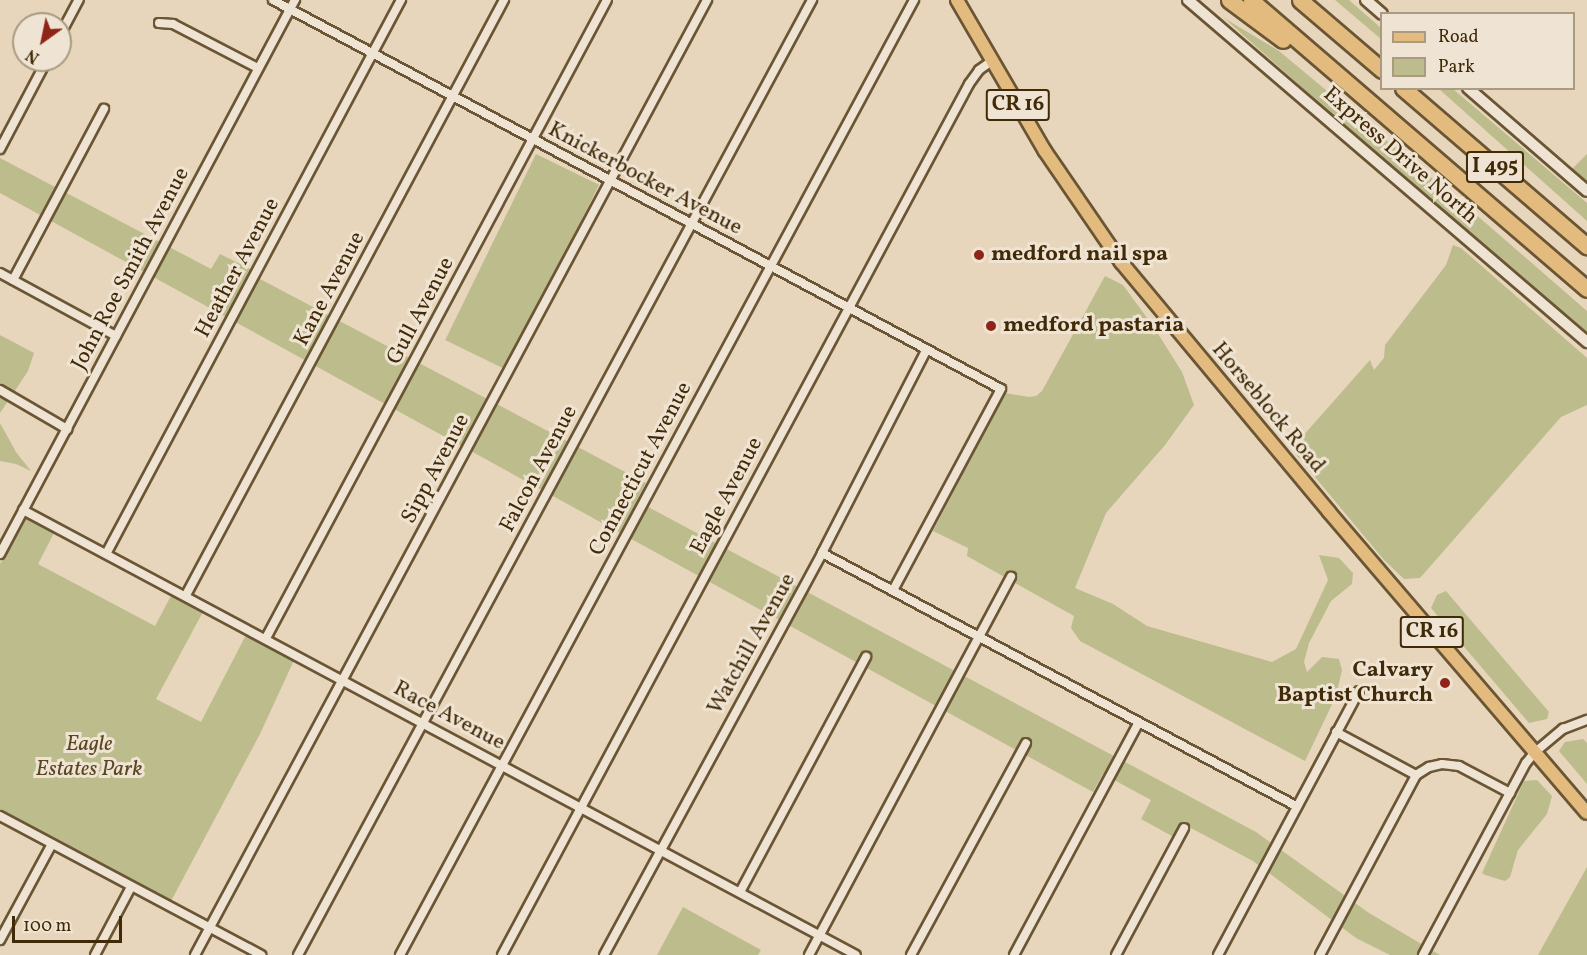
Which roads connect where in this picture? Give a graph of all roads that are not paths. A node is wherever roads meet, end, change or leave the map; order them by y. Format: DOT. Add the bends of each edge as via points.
graph roads {
  1 [pos="273,0"];
  2 [pos="295,0"];
  3 [pos="402,0"];
  4 [pos="504,0"];
  5 [pos="607,0"];
  6 [pos="707,0"];
  7 [pos="812,0"];
  8 [pos="914,0"];
  9 [pos="957,0"];
  10 [pos="1188,0"];
  11 [pos="1229,0"];
  12 [pos="1251,0"];
  13 [pos="1300,0"];
  14 [pos="1366,0"];
  15 [pos="290,9"];
  16 [pos="1380,12"];
  17 [pos="159,23"];
  18 [pos="372,54"];
  19 [pos="992,60"];
  20 [pos="258,68"];
  21 [pos="1380,68"];
  22 [pos="41,72"];
  23 [pos="1405,90"];
  24 [pos="1470,90"];
  25 [pos="452,97"];
  26 [pos="104,109"];
  27 [pos="1400,128"];
  28 [pos="532,140"];
  29 [pos="0,149"];
  30 [pos="611,180"];
  31 [pos="1587,191"];
  32 [pos="690,224"];
  33 [pos="1587,246"];
  34 [pos="770,266"];
  35 [pos="0,273"];
  36 [pos="13,280"];
  37 [pos="1587,289"];
  38 [pos="848,308"];
  39 [pos="116,336"];
  40 [pos="1587,342"];
  41 [pos="927,349"];
  42 [pos="0,390"];
  43 [pos="67,429"];
  44 [pos="23,510"];
  45 [pos="822,553"];
  46 [pos="106,554"];
  47 [pos="0,555"];
  48 [pos="1011,576"];
  49 [pos="893,591"];
  50 [pos="186,595"];
  51 [pos="979,637"];
  52 [pos="266,638"];
  53 [pos="866,657"];
  54 [pos="343,679"];
  55 [pos="1359,692"];
  56 [pos="1587,720"];
  57 [pos="423,722"];
  58 [pos="1139,722"];
  59 [pos="1336,732"];
  60 [pos="1026,743"];
  61 [pos="1534,753"];
  62 [pos="503,765"];
  63 [pos="1416,775"];
  64 [pos="1510,793"];
  65 [pos="1296,806"];
  66 [pos="581,808"];
  67 [pos="1587,813"];
  68 [pos="0,816"];
  69 [pos="1184,828"];
  70 [pos="52,844"];
  71 [pos="661,849"];
  72 [pos="131,887"];
  73 [pos="740,892"];
  74 [pos="210,928"];
  75 [pos="820,935"];
  76 [pos="0,940"];
  77 [pos="94,955"];
  78 [pos="195,955"];
  79 [pos="261,955"];
  80 [pos="298,955"];
  81 [pos="400,955"];
  82 [pos="502,955"];
  83 [pos="604,955"];
  84 [pos="809,955"];
  85 [pos="856,955"];
  86 [pos="911,955"];
  87 [pos="1014,955"];
  88 [pos="1116,955"];
  89 [pos="1218,955"];
  90 [pos="1320,955"];
  91 [pos="1423,955"];
  1 -- 15 [label="street, Knickerbocker Avenue"];
  2 -- 15 [label="street, John Roe Smith Avenue"];
  3 -- 18 [label="street, Heather Avenue"];
  4 -- 25 [label="street, Kane Avenue"];
  5 -- 28 [label="street, Gull Avenue"];
  6 -- 30 [label="street, Sipp Avenue"];
  7 -- 32 [label="street, Falcon Avenue"];
  8 -- 34 [label="street, Connecticut Avenue"];
  9 -- 19 [label="main road, Horseblock Road / CR 16"];
  10 -- 40 [label="main road, Express Drive North"];
  11 -- 27 [label="highway"];
  12 -- 27 [label="highway, I 495"];
  13 -- 21 [label="highway"];
  14 -- 16 [label="main road"];
  15 -- 18 [label="street, Knickerbocker Avenue"];
  15 -- 20 [label="street, John Roe Smith Avenue"];
  17 -- 20 [label="street" via="173,24"];
  18 -- 25 [label="street, Knickerbocker Avenue"];
  18 -- 46 [label="street, Heather Avenue"];
  19 -- 38 [label="street, Eagle Avenue" via="969,84"];
  19 -- 61 [label="main road, Horseblock Road / CR 16" via="1072,194 1121,262"];
  20 -- 39 [label="street, John Roe Smith Avenue"];
  22 -- 29 [label="street"];
  23 -- 33 [label="highway, I 495"];
  24 -- 31 [label="main road"];
  25 -- 28 [label="street, Knickerbocker Avenue"];
  25 -- 50 [label="street, Kane Avenue"];
  26 -- 36 [label="street"];
  27 -- 37 [label="highway, I 495"];
  28 -- 30 [label="street, Knickerbocker Avenue"];
  28 -- 52 [label="street, Gull Avenue"];
  30 -- 32 [label="street, Knickerbocker Avenue"];
  30 -- 54 [label="street, Sipp Avenue"];
  32 -- 34 [label="street, Knickerbocker Avenue"];
  32 -- 57 [label="street, Falcon Avenue"];
  34 -- 38 [label="street, Knickerbocker Avenue"];
  34 -- 62 [label="street, Connecticut Avenue"];
  35 -- 36 [label="street"];
  36 -- 39 [label="street"];
  38 -- 41 [label="street, Knickerbocker Avenue"];
  38 -- 66 [label="street, Eagle Avenue"];
  39 -- 43 [label="street, John Roe Smith Avenue"];
  41 -- 45 [label="street, Watchill Avenue"];
  41 -- 49 [label="street, Knickerbocker Avenue" via="1001,389"];
  42 -- 43 [label="street"];
  43 -- 44 [label="street, John Roe Smith Avenue"];
  44 -- 46 [label="street, Race Avenue"];
  44 -- 47 [label="street, John Roe Smith Avenue"];
  45 -- 49 [label="street"];
  45 -- 71 [label="street, Watchill Avenue"];
  46 -- 50 [label="street, Race Avenue"];
  48 -- 51 [label="street"];
  49 -- 51 [label="street"];
  50 -- 52 [label="street, Race Avenue"];
  51 -- 58 [label="street"];
  51 -- 75 [label="street"];
  52 -- 54 [label="street, Race Avenue"];
  53 -- 73 [label="street"];
  54 -- 57 [label="street, Race Avenue"];
  54 -- 74 [label="street, Sipp Avenue"];
  55 -- 59 [label="street"];
  56 -- 61 [label="street" via="1563,729"];
  57 -- 62 [label="street, Race Avenue"];
  57 -- 80 [label="street, Falcon Avenue"];
  58 -- 65 [label="street"];
  58 -- 87 [label="street"];
  59 -- 63 [label="street"];
  59 -- 65 [label="street"];
  60 -- 86 [label="street"];
  61 -- 64 [label="street"];
  61 -- 67 [label="main road, Horseblock Road / CR 16"];
  62 -- 66 [label="street, Race Avenue"];
  62 -- 81 [label="street, Connecticut Avenue"];
  63 -- 64 [label="street" via="1443,764 1459,766"];
  63 -- 90 [label="street"];
  64 -- 91 [label="street"];
  65 -- 89 [label="street"];
  66 -- 71 [label="street, Race Avenue"];
  66 -- 82 [label="street, Eagle Avenue"];
  68 -- 70 [label="street"];
  69 -- 88 [label="street"];
  70 -- 72 [label="street"];
  70 -- 76 [label="street"];
  71 -- 73 [label="street, Race Avenue"];
  71 -- 83 [label="street, Watchill Avenue"];
  72 -- 74 [label="street"];
  72 -- 77 [label="street"];
  73 -- 75 [label="street, Race Avenue"];
  74 -- 78 [label="street, Sipp Avenue"];
  74 -- 79 [label="street"];
  75 -- 84 [label="street"];
  75 -- 85 [label="street, Race Avenue"];
}
